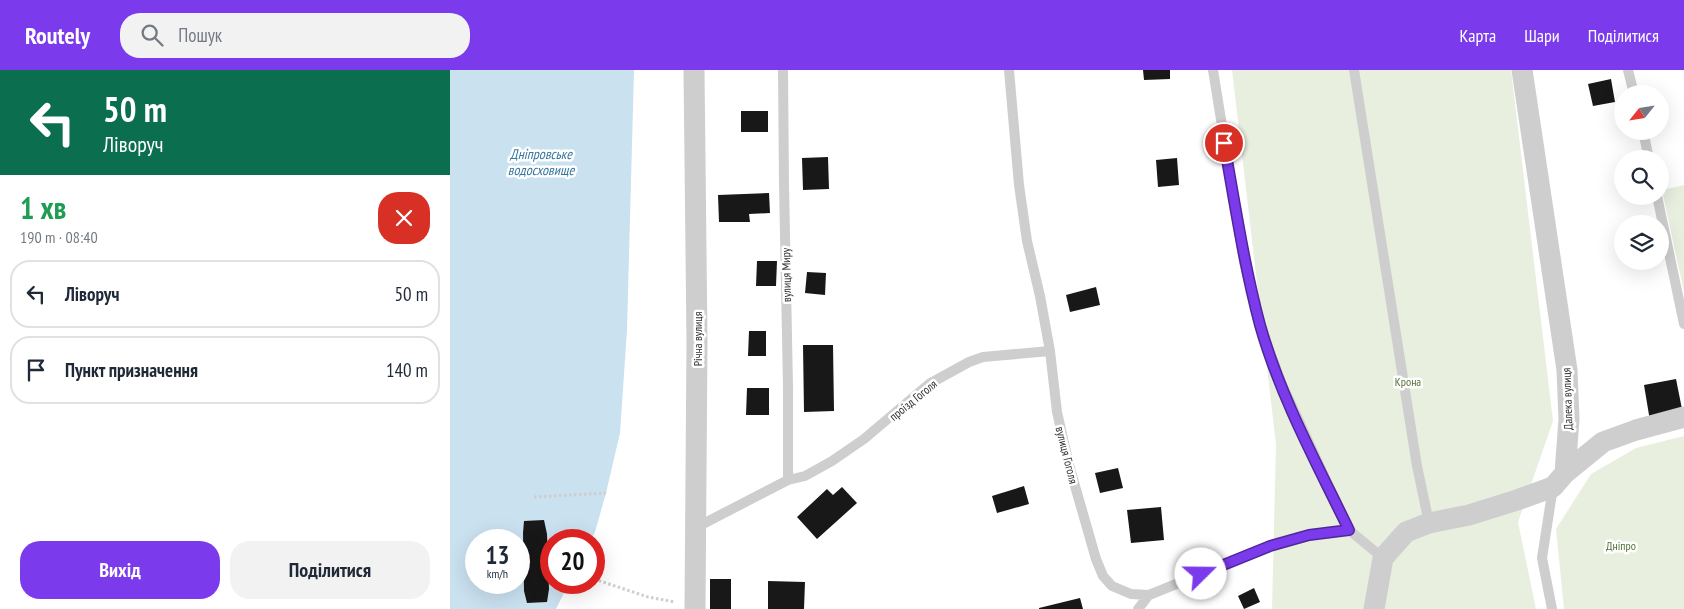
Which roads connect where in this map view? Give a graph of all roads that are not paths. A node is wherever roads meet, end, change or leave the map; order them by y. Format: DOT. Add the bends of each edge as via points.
graph roads {
  1 [pos="694,70"];
  2 [pos="783,70"];
  3 [pos="1009,70"];
  4 [pos="1213,70"];
  5 [pos="1354,70"];
  6 [pos="1522,70"];
  7 [pos="1628,70"];
  8 [pos="1632,85"];
  9 [pos="1659,205"];
  10 [pos="1684,324"];
  11 [pos="1050,351"];
  12 [pos="1684,418"];
  13 [pos="788,480"];
  14 [pos="1559,480"];
  15 [pos="1429,523"];
  16 [pos="697,527"];
  17 [pos="1349,530"];
  18 [pos="1383,558"];
  19 [pos="1149,595"];
  20 [pos="695,607"];
  21 [pos="1138,609"];
  22 [pos="1374,609"];
  23 [pos="1552,609"];
  1 -- 16 [label="street, Річна вулиця"];
  2 -- 13 [label="lane, вулиця Миру"];
  3 -- 11 [label="lane, вулиця Гоголя" via="1027,241"];
  4 -- 17 [label="lane" via="1244,262 1261,327 1280,382"];
  5 -- 15 [label="lane"];
  6 -- 14 [label="street, Далека вулиця" via="1567,370 1569,419"];
  7 -- 8 [label="lane"];
  9 -- 10 [label="lane"];
  11 -- 13 [label="lane, проїзд Гоголя" via="969,362 929,384 864,439 832,461 805,476"];
  11 -- 19 [label="lane, вулиця Гоголя" via="1057,412 1068,465 1096,559 1103,576 1112,586 1132,594"];
  12 -- 14 [label="street" via="1603,442"];
  13 -- 16 [label="lane, проїзд Гоголя"];
  14 -- 15 [label="street" via="1518,500"];
  14 -- 23 [label="lane" via="1542,558"];
  15 -- 18 [label="street" via="1406,532"];
  16 -- 20 [label="street, Річна вулиця"];
  17 -- 18 [label="lane"];
  17 -- 19 [label="lane" via="1309,535 1270,546"];
  18 -- 22 [label="street"];
  19 -- 21 [label="lane"];
}
